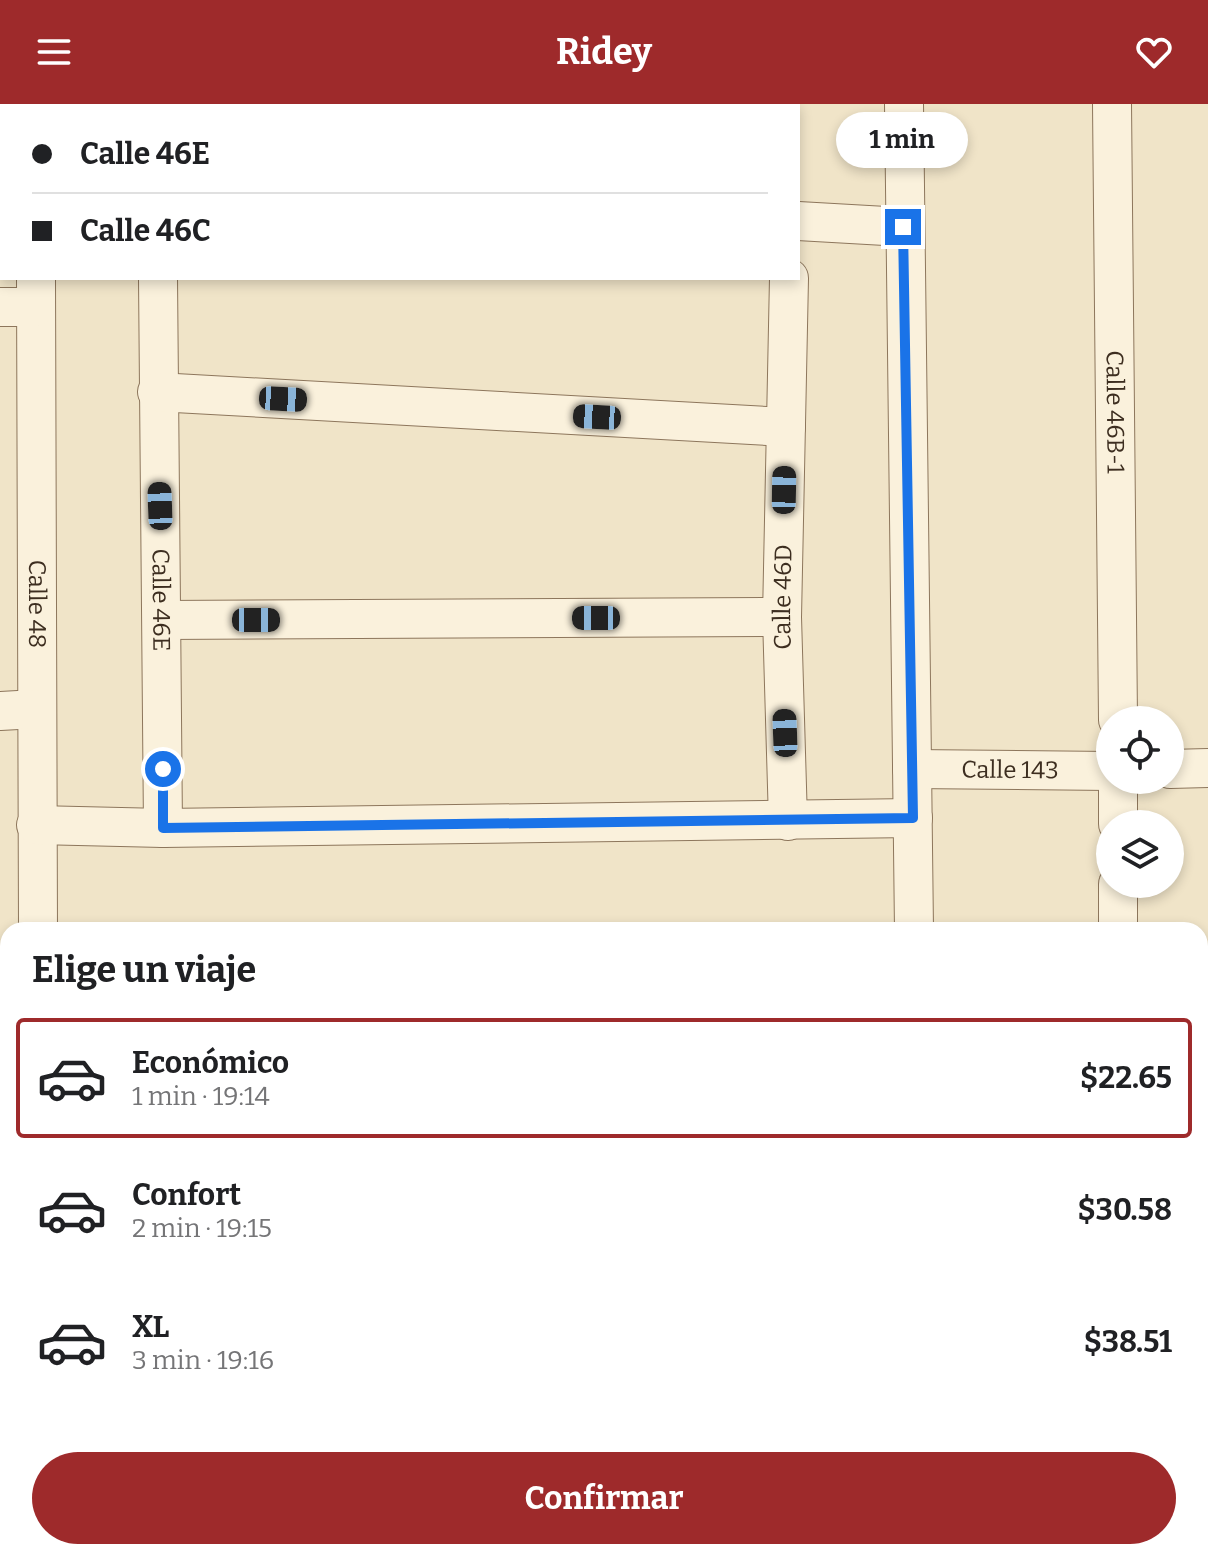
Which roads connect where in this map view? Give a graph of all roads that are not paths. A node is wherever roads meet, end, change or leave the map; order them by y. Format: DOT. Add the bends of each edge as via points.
graph roads {
  1 [pos="904,104"];
  2 [pos="1112,104"];
  3 [pos="800,221"];
  4 [pos="903,227"];
  5 [pos="158,280"];
  6 [pos="789,280"];
  7 [pos="24,297"];
  8 [pos="157,392"];
  9 [pos="786,427"];
  10 [pos="782,617"];
  11 [pos="163,620"];
  12 [pos="1118,706"];
  13 [pos="18,710"];
  14 [pos="1208,768"];
  15 [pos="912,769"];
  16 [pos="1184,769"];
  17 [pos="1096,771"];
  18 [pos="913,818"];
  19 [pos="788,821"];
  20 [pos="36,825"];
  21 [pos="163,828"];
  22 [pos="1118,898"];
  23 [pos="38,922"];
  24 [pos="914,922"];
  25 [pos="1118,922"];
  1 -- 4 [label="street"];
  2 -- 12 [label="street, Calle 46B-1"];
  3 -- 4 [label="street"];
  4 -- 15 [label="street"];
  5 -- 8 [label="street, Calle 46E"];
  6 -- 9 [label="street, Calle 46D"];
  7 -- 13 [label="street, Calle 48"];
  8 -- 9 [label="street"];
  8 -- 11 [label="street, Calle 46E"];
  9 -- 10 [label="street, Calle 46D"];
  10 -- 11 [label="street"];
  10 -- 19 [label="street, Calle 46D"];
  11 -- 21 [label="street, Calle 46E"];
  13 -- 20 [label="street, Calle 48"];
  14 -- 16 [label="street"];
  15 -- 17 [label="street, Calle 143"];
  15 -- 18 [label="street"];
  18 -- 19 [label="street"];
  18 -- 24 [label="street"];
  19 -- 21 [label="street"];
  20 -- 21 [label="street"];
  20 -- 23 [label="street, Calle 48"];
  22 -- 25 [label="street"];
}
